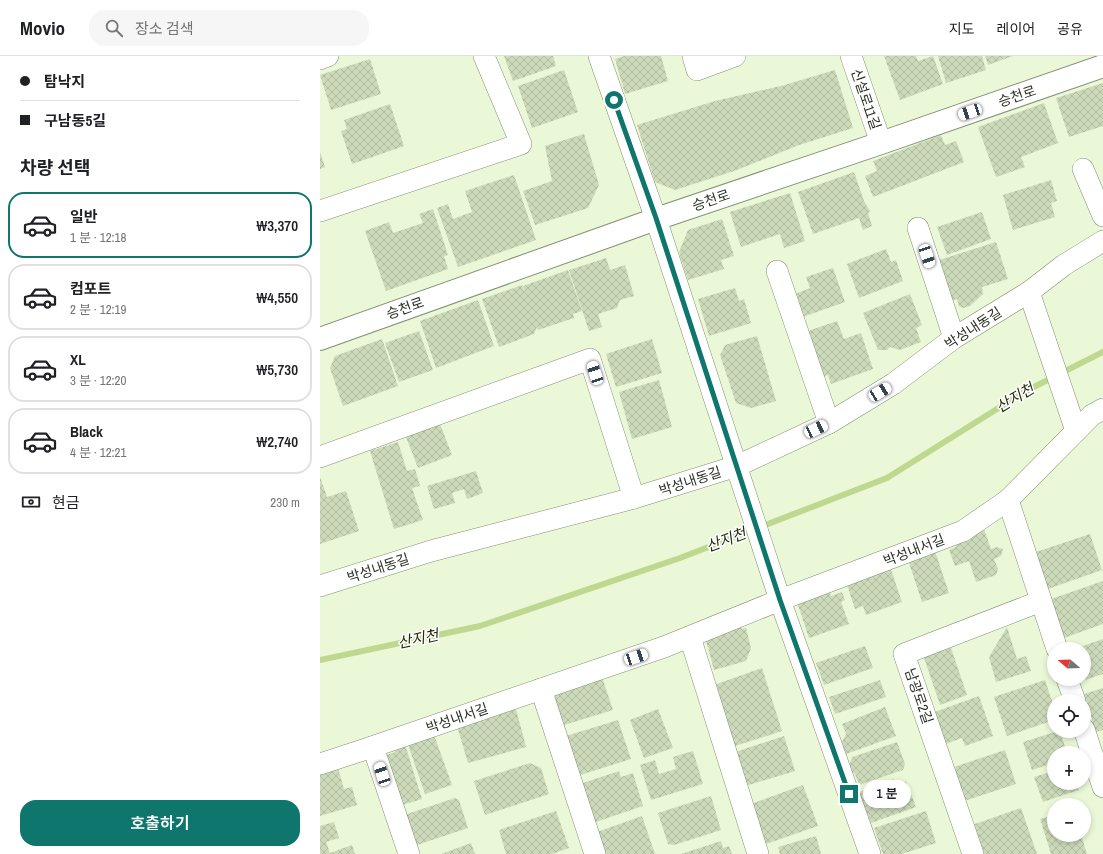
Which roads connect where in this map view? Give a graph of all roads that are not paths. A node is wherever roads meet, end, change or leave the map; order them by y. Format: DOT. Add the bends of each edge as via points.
graph roads {
  1 [pos="328,56"];
  2 [pos="484,56"];
  3 [pos="599,56"];
  4 [pos="692,56"];
  5 [pos="736,56"];
  6 [pos="851,56"];
  7 [pos="320,59"];
  8 [pos="1103,66"];
  9 [pos="881,143"];
  10 [pos="1082,169"];
  11 [pos="320,211"];
  12 [pos="1103,216"];
  13 [pos="656,218"];
  14 [pos="918,228"];
  15 [pos="1103,241"];
  16 [pos="776,271"];
  17 [pos="1029,292"];
  18 [pos="954,338"];
  19 [pos="320,339"];
  20 [pos="1103,409"];
  21 [pos="829,423"];
  22 [pos="1076,431"];
  23 [pos="320,457"];
  24 [pos="739,475"];
  25 [pos="634,498"];
  26 [pos="1008,500"];
  27 [pos="320,586"];
  28 [pos="780,600"];
  29 [pos="1041,601"];
  30 [pos="690,637"];
  31 [pos="1055,642"];
  32 [pos="541,689"];
  33 [pos="1087,738"];
  34 [pos="373,747"];
  35 [pos="320,764"];
  36 [pos="1103,787"];
  37 [pos="409,854"];
  38 [pos="595,854"];
  39 [pos="758,854"];
  40 [pos="870,854"];
  41 [pos="973,854"];
  1 -- 7 [label="street"];
  2 -- 11 [label="street" via="521,144"];
  3 -- 13 [label="street"];
  4 -- 5 [label="street" via="697,70"];
  6 -- 9 [label="street, 신설로11길"];
  8 -- 9 [label="main road, 승천로"];
  9 -- 13 [label="main road, 승천로"];
  10 -- 12 [label="street"];
  13 -- 19 [label="main road, 승천로"];
  13 -- 24 [label="street"];
  14 -- 18 [label="street"];
  15 -- 17 [label="street, 박성내동길" via="1064,265"];
  16 -- 21 [label="street"];
  17 -- 18 [label="street, 박성내동길"];
  17 -- 22 [label="street"];
  18 -- 21 [label="street, 박성내동길" via="893,384"];
  20 -- 22 [label="street, 박성내서길" via="1092,415"];
  21 -- 24 [label="street, 박성내동길"];
  22 -- 26 [label="street, 박성내서길"];
  23 -- 25 [label="street" via="590,359"];
  24 -- 25 [label="street, 박성내동길"];
  24 -- 28 [label="street"];
  25 -- 27 [label="street, 박성내동길" via="431,551"];
  26 -- 28 [label="street, 박성내서길" via="963,531"];
  26 -- 29 [label="street"];
  28 -- 30 [label="street, 박성내서길"];
  28 -- 40 [label="street"];
  29 -- 31 [label="street"];
  29 -- 41 [label="street, 남광로2길" via="904,654"];
  30 -- 32 [label="street, 박성내서길"];
  30 -- 39 [label="street"];
  32 -- 34 [label="street, 박성내서길"];
  32 -- 38 [label="street"];
  33 -- 36 [label="street"];
  34 -- 35 [label="street, 박성내서길"];
  34 -- 37 [label="street"];
}
